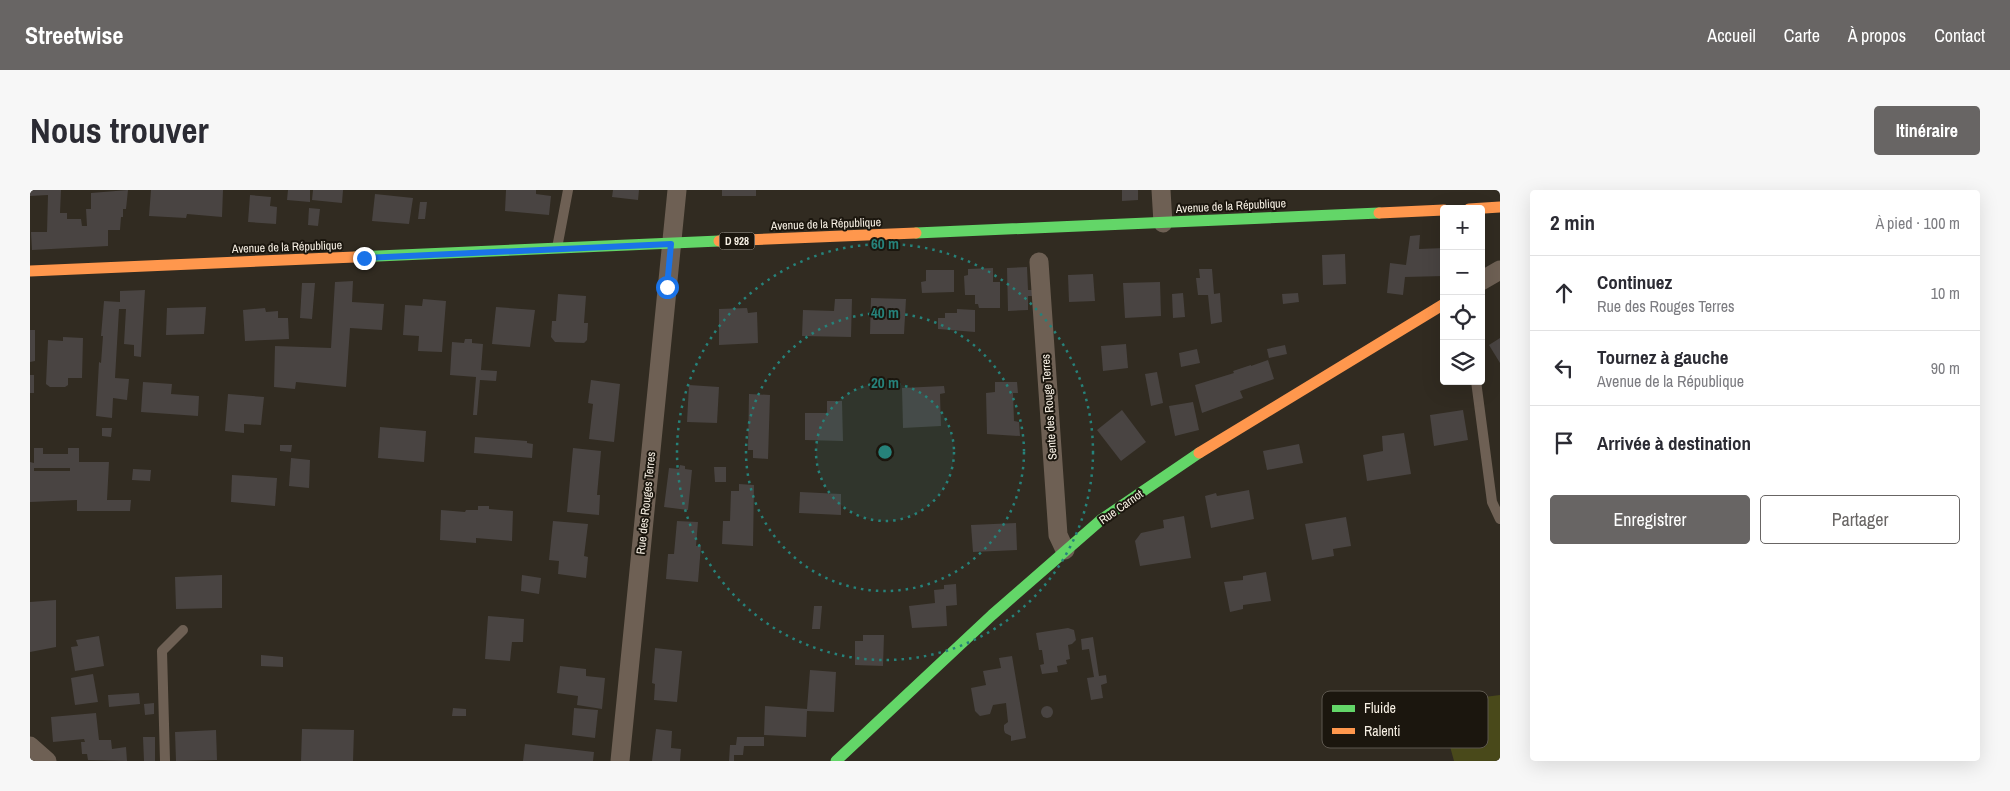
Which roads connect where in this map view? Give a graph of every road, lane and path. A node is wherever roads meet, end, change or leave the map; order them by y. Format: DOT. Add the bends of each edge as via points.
graph roads {
  1 [pos="568,190"];
  2 [pos="677,190"];
  3 [pos="1162,190"];
  4 [pos="1500,207"];
  5 [pos="1485,208"];
  6 [pos="1440,210"];
  7 [pos="1164,223"];
  8 [pos="671,244"];
  9 [pos="557,250"];
  10 [pos="1039,262"];
  11 [pos="1500,270"];
  12 [pos="30,271"];
  13 [pos="1485,279"];
  14 [pos="1440,306"];
  15 [pos="1477,385"];
  16 [pos="1500,519"];
  17 [pos="1066,550"];
  18 [pos="183,630"];
  19 [pos="30,746"];
  20 [pos="47,761"];
  21 [pos="165,761"];
  22 [pos="620,761"];
  23 [pos="836,761"];
  1 -- 9 [label="lane"];
  2 -- 8 [label="street, Rue des Rouges Terres"];
  3 -- 7 [label="street"];
  4 -- 5 [label="main road"];
  6 -- 7 [label="main road, Avenue de la République / D 928"];
  7 -- 8 [label="main road, Avenue de la République / D 928"];
  8 -- 9 [label="main road, Avenue de la République / D 928"];
  8 -- 22 [label="street, Rue des Rouges Terres"];
  9 -- 12 [label="main road, Avenue de la République / D 928"];
  10 -- 17 [label="street, Sente des Rouge Terres" via="1058,535"];
  11 -- 13 [label="street"];
  14 -- 17 [label="main road, Rue Carnot" via="1195,456 1102,519"];
  15 -- 16 [label="lane" via="1492,502"];
  17 -- 23 [label="main road, Rue Carnot"];
  18 -- 21 [label="lane" via="162,650"];
  19 -- 20 [label="street"];
}
